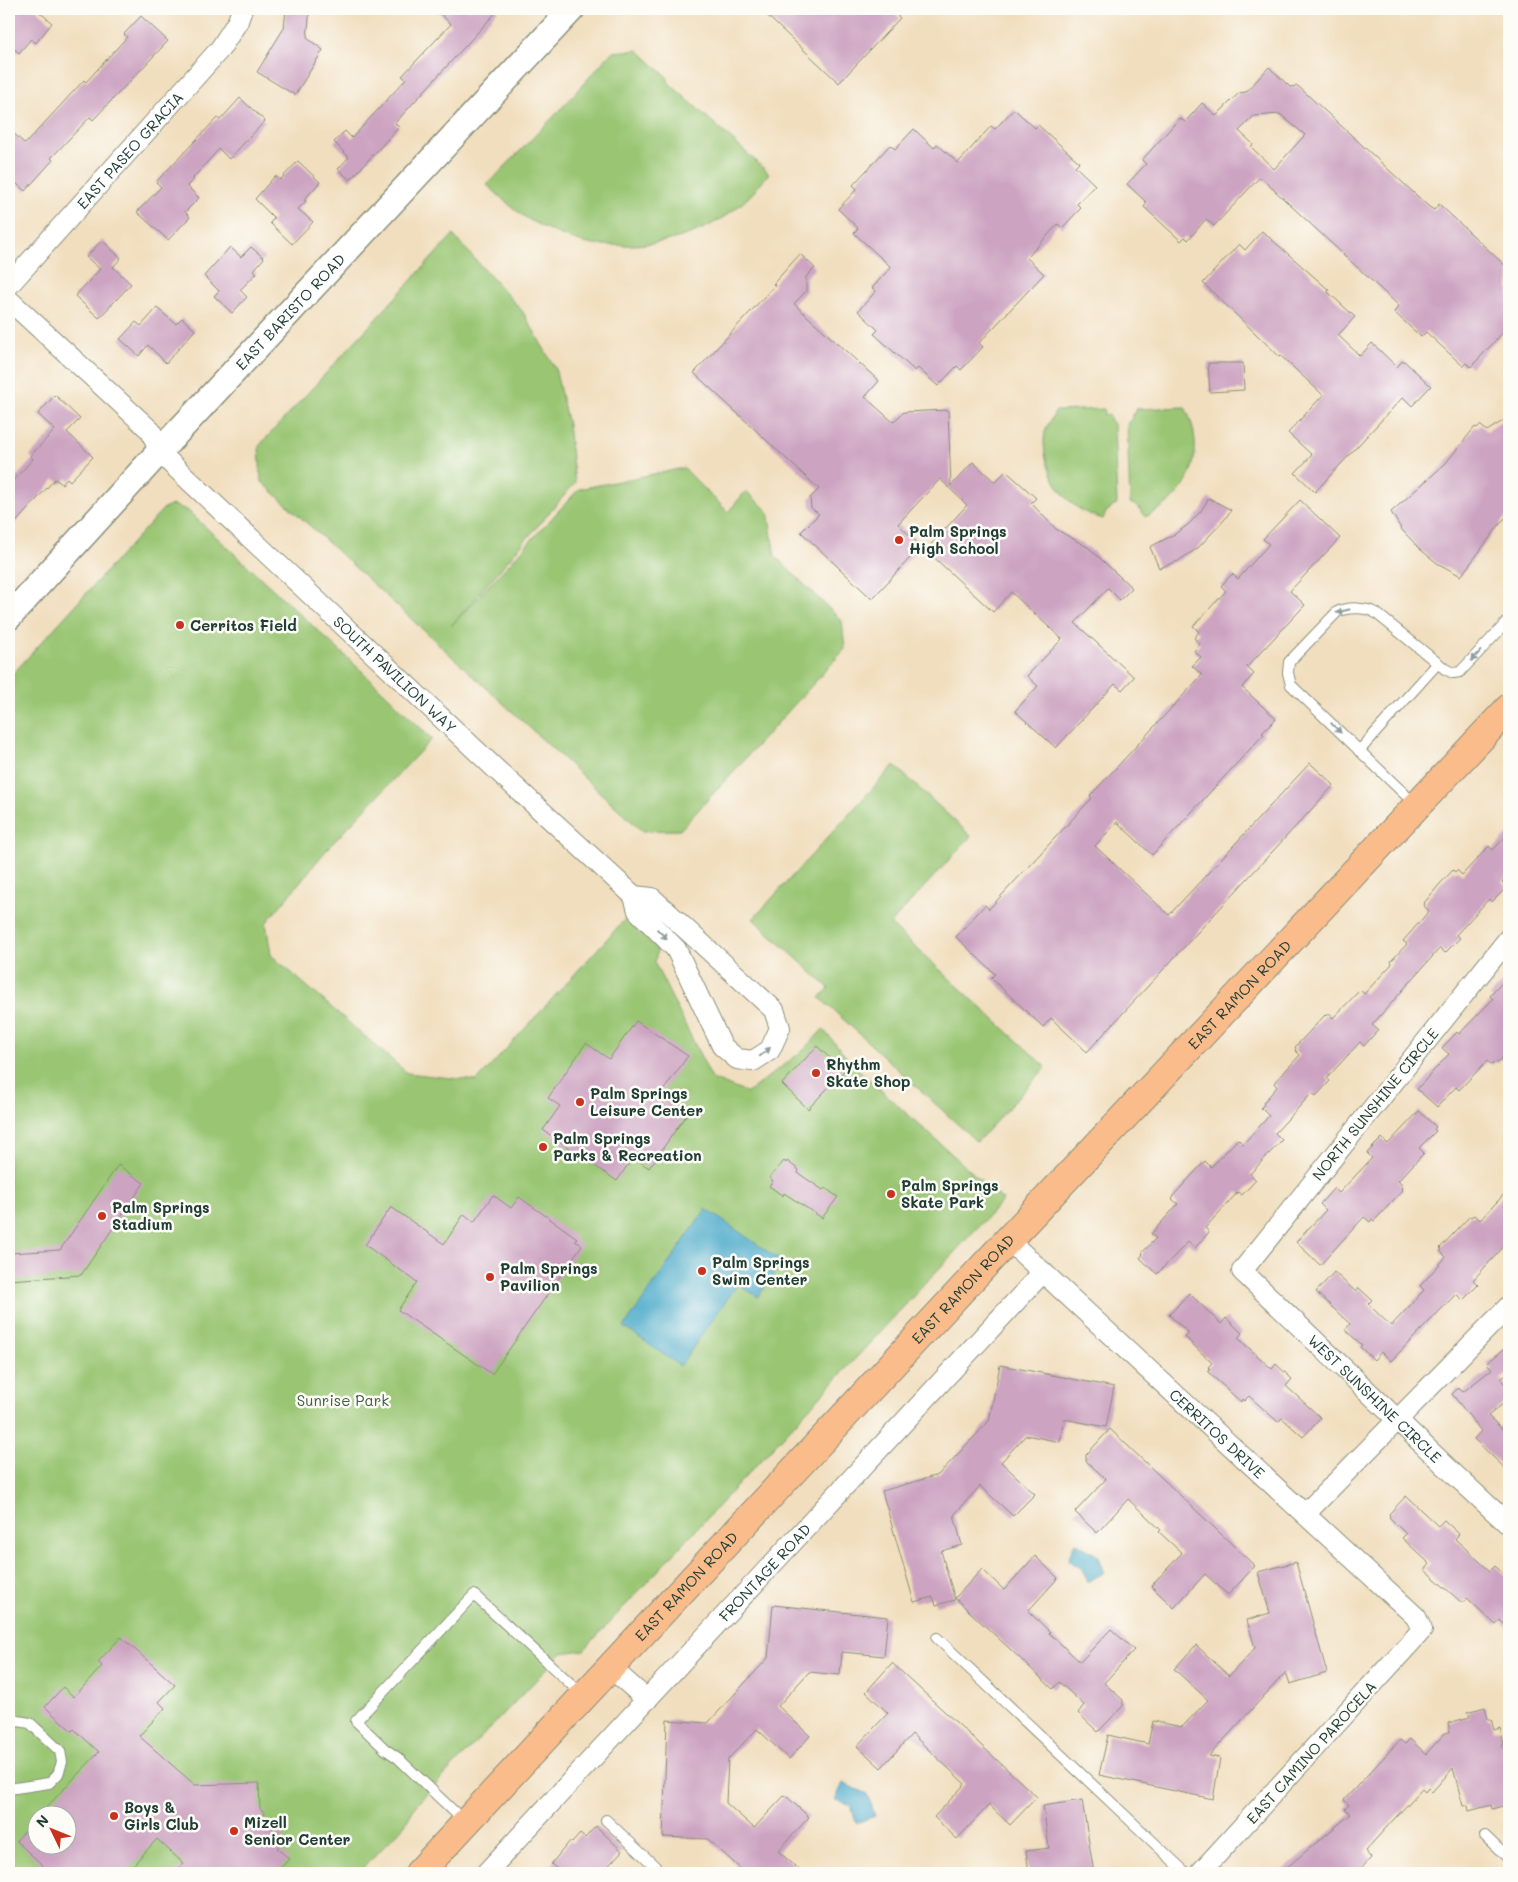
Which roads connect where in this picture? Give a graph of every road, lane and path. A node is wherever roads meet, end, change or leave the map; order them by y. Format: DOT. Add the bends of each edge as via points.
graph roads {
  1 [pos="242,9"];
  2 [pos="572,9"];
  3 [pos="9,285"];
  4 [pos="9,300"];
  5 [pos="159,452"];
  6 [pos="9,617"];
  7 [pos="1509,620"];
  8 [pos="1438,663"];
  9 [pos="1509,708"];
  10 [pos="1359,751"];
  11 [pos="1418,806"];
  12 [pos="634,896"];
  13 [pos="1509,938"];
  14 [pos="1008,1240"];
  15 [pos="1242,1271"];
  16 [pos="1043,1272"];
  17 [pos="1509,1306"];
  18 [pos="1398,1419"];
  19 [pos="1305,1514"];
  20 [pos="1509,1525"];
  21 [pos="1422,1630"];
  22 [pos="937,1638"];
  23 [pos="610,1667"];
  24 [pos="584,1696"];
  25 [pos="647,1700"];
  26 [pos="9,1726"];
  27 [pos="9,1789"];
  28 [pos="606,1820"];
  29 [pos="466,1823"];
  30 [pos="1485,1836"];
  31 [pos="1509,1859"];
  32 [pos="419,1873"];
  33 [pos="486,1873"];
  34 [pos="662,1873"];
  35 [pos="1186,1873"];
  36 [pos="1200,1873"];
  1 -- 3 [label="street, EAST PASEO GRACIA" via="220,49"];
  2 -- 5 [label="street, EAST BARISTO ROAD"];
  4 -- 5 [label="street" via="151,431"];
  5 -- 6 [label="street, EAST BARISTO ROAD"];
  5 -- 12 [label="street, SOUTH PAVILION WAY"];
  7 -- 8 [label="lane, one-way" via="1460,672 1453,673"];
  8 -- 10 [label="lane"];
  8 -- 10 [label="lane, one-way" via="1376,613 1361,608 1337,612 1289,662 1291,685"];
  9 -- 11 [label="main road, EAST RAMON ROAD"];
  10 -- 11 [label="lane"];
  11 -- 14 [label="main road, EAST RAMON ROAD"];
  12 -- 12 [label="street, SOUTH PAVILION WAY, one-way" via="638,911 676,949 722,1046 737,1059 753,1061 770,1050 780,1028 774,1010 652,898"];
  13 -- 15 [label="street, NORTH SUNSHINE CIRCLE"];
  14 -- 16 [label="street, CERRITOS DRIVE"];
  14 -- 23 [label="main road, EAST RAMON ROAD"];
  15 -- 18 [label="street, WEST SUNSHINE CIRCLE"];
  16 -- 19 [label="street, CERRITOS DRIVE"];
  16 -- 25 [label="street, FRONTAGE ROAD"];
  17 -- 18 [label="street"];
  18 -- 19 [label="street"];
  18 -- 20 [label="street, WEST SUNSHINE CIRCLE"];
  19 -- 21 [label="street, CERRITOS DRIVE" via="1416,1617"];
  21 -- 36 [label="street, EAST CAMINO PAROCELA"];
  22 -- 35 [label="lane"];
  23 -- 24 [label="main road, EAST RAMON ROAD"];
  23 -- 25 [label="street"];
  24 -- 29 [label="main road, EAST RAMON ROAD"];
  24 -- 29 [label="lane" via="474,1595 356,1721"];
  25 -- 33 [label="street, FRONTAGE ROAD"];
  26 -- 27 [label="lane" via="18,1721 30,1723 60,1752 62,1762 58,1774 49,1783"];
  28 -- 34 [label="lane"];
  29 -- 32 [label="main road, EAST RAMON ROAD"];
  30 -- 31 [label="lane"];
}
